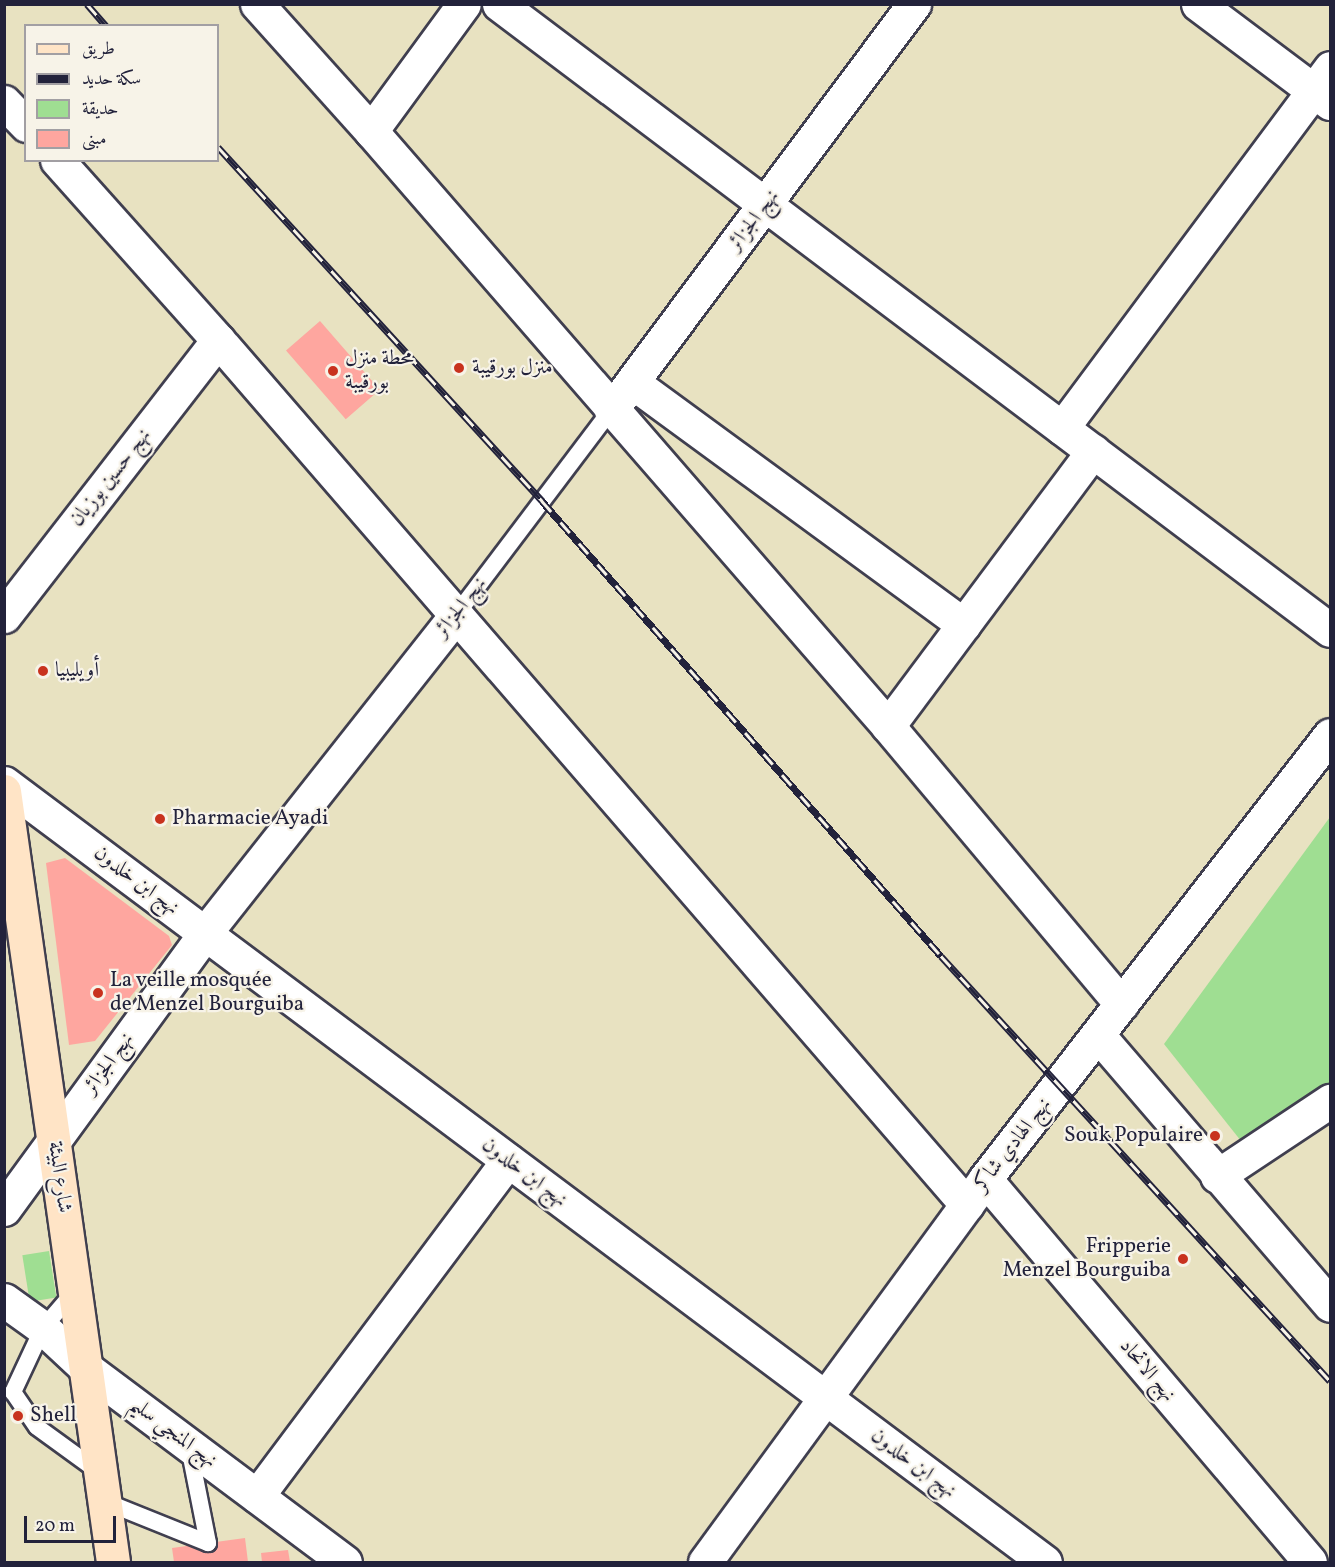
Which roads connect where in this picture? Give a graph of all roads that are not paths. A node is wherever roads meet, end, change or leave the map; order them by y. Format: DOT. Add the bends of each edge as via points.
graph roads {
  1 [pos="257,4"];
  2 [pos="464,4"];
  3 [pos="499,4"];
  4 [pos="914,4"];
  5 [pos="1198,4"];
  6 [pos="1325,87"];
  7 [pos="4,102"];
  8 [pos="24,123"];
  9 [pos="371,131"];
  10 [pos="59,162"];
  11 [pos="766,205"];
  12 [pos="218,340"];
  13 [pos="632,382"];
  14 [pos="611,410"];
  15 [pos="1062,428"];
  16 [pos="1093,451"];
  17 [pos="456,615"];
  18 [pos="4,616"];
  19 [pos="964,626"];
  20 [pos="1330,630"];
  21 [pos="888,726"];
  22 [pos="1330,735"];
  23 [pos="4,783"];
  24 [pos="4,791"];
  25 [pos="205,933"];
  26 [pos="1121,1004"];
  27 [pos="1098,1035"];
  28 [pos="1330,1101"];
  29 [pos="53,1140"];
  30 [pos="508,1161"];
  31 [pos="1217,1176"];
  32 [pos="985,1179"];
  33 [pos="967,1205"];
  34 [pos="4,1209"];
  35 [pos="75,1290"];
  36 [pos="4,1300"];
  37 [pos="1330,1305"];
  38 [pos="43,1328"];
  39 [pos="87,1369"];
  40 [pos="826,1399"];
  41 [pos="189,1444"];
  42 [pos="104,1488"];
  43 [pos="257,1496"];
  44 [pos="108,1558"];
  45 [pos="345,1563"];
  46 [pos="705,1563"];
  47 [pos="1045,1563"];
  48 [pos="1310,1563"];
  1 -- 9 [label="street"];
  2 -- 9 [label="street"];
  3 -- 11 [label="street"];
  4 -- 11 [label="street, نهج الجزائر"];
  5 -- 6 [label="street"];
  6 -- 15 [label="street"];
  7 -- 8 [label="street"];
  9 -- 14 [label="street"];
  10 -- 12 [label="street"];
  11 -- 13 [label="street, نهج الجزائر"];
  11 -- 15 [label="street"];
  12 -- 17 [label="street"];
  12 -- 18 [label="street, نهج حسين بوزيان"];
  13 -- 14 [label="street, نهج الجزائر"];
  13 -- 19 [label="street"];
  14 -- 17 [label="lane, نهج الجزائر"];
  14 -- 21 [label="street"];
  15 -- 16 [label="street"];
  16 -- 19 [label="street"];
  16 -- 20 [label="street"];
  17 -- 25 [label="street, نهج الجزائر"];
  17 -- 33 [label="street"];
  19 -- 21 [label="street"];
  21 -- 26 [label="street"];
  22 -- 26 [label="street, نهج الهادي شاكر"];
  23 -- 25 [label="street, نهج ابن خلدون"];
  24 -- 29 [label="main road, شارع البيئة"];
  25 -- 29 [label="street, نهج الجزائر"];
  25 -- 30 [label="street, نهج ابن خلدون"];
  26 -- 27 [label="street, نهج الهادي شاكر"];
  27 -- 31 [label="street"];
  27 -- 32 [label="street, نهج الهادي شاكر"];
  28 -- 31 [label="street"];
  29 -- 34 [label="street, نهج الجزائر"];
  29 -- 35 [label="main road, شارع البيئة"];
  30 -- 40 [label="street, نهج ابن خلدون"];
  30 -- 43 [label="street"];
  31 -- 37 [label="street"];
  32 -- 33 [label="street, نهج الهادي شاكر"];
  32 -- 48 [label="street, نهج الاتحاد"];
  33 -- 40 [label="street, نهج الهادي شاكر"];
  35 -- 38 [label="lane"];
  35 -- 39 [label="main road, شارع البيئة"];
  36 -- 38 [label="street, نهج المنجي سليم"];
  38 -- 39 [label="street, نهج المنجي سليم"];
  38 -- 42 [label="lane" via="12,1392 37,1427"];
  39 -- 41 [label="street, نهج المنجي سليم"];
  39 -- 42 [label="main road, شارع البيئة"];
  40 -- 46 [label="street, نهج الهادي شاكر"];
  40 -- 47 [label="street, نهج ابن خلدون"];
  41 -- 42 [label="lane" via="208,1543"];
  41 -- 43 [label="street, نهج المنجي سليم"];
  42 -- 44 [label="main road, شارع البيئة"];
  43 -- 45 [label="street, نهج المنجي سليم"];
}
